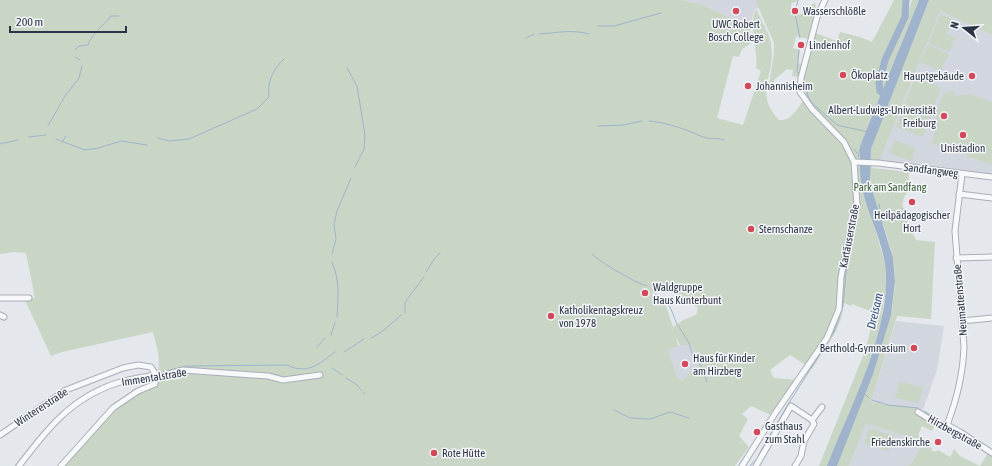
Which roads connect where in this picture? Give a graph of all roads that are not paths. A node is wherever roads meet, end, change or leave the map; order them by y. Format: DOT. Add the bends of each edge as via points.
graph roads {
  1 [pos="825,0"];
  2 [pos="856,162"];
  3 [pos="962,174"];
  4 [pos="992,177"];
  5 [pos="959,194"];
  6 [pos="992,198"];
  7 [pos="992,257"];
  8 [pos="956,258"];
  9 [pos="0,298"];
  10 [pos="29,298"];
  11 [pos="992,318"];
  12 [pos="962,321"];
  13 [pos="320,374"];
  14 [pos="156,375"];
  15 [pos="822,407"];
  16 [pos="918,412"];
  17 [pos="812,420"];
  18 [pos="947,425"];
  19 [pos="0,434"];
  20 [pos="991,452"];
  21 [pos="746,465"];
  22 [pos="19,466"];
  23 [pos="61,466"];
  24 [pos="756,466"];
  25 [pos="795,466"];
  1 -- 2 [label="street, Kartäuserstraße" via="816,17 802,72 802,96 844,142"];
  2 -- 3 [label="street, Sandfangweg"];
  2 -- 21 [label="street, Kartäuserstraße" via="857,205 841,277 838,316 818,353 783,402"];
  3 -- 4 [label="street, Sandfangweg"];
  3 -- 5 [label="street, Neumattenstraße"];
  5 -- 6 [label="street"];
  5 -- 8 [label="street, Neumattenstraße" via="955,231"];
  7 -- 8 [label="street"];
  8 -- 12 [label="street, Neumattenstraße"];
  9 -- 10 [label="street"];
  11 -- 12 [label="street"];
  12 -- 18 [label="street, Neumattenstraße" via="962,374 956,402"];
  13 -- 14 [label="street, Immentalstraße" via="283,380 268,376 183,370 162,376"];
  14 -- 19 [label="street, Wintererstraße" via="151,367 138,365 89,380 58,394"];
  14 -- 22 [label="street, Immentalstraße" via="118,383 76,403 55,422"];
  14 -- 23 [label="street" via="157,380 152,387 138,391 105,415"];
  15 -- 17 [label="street"];
  16 -- 18 [label="street, Hirzbergstraße" via="937,424"];
  17 -- 24 [label="street" via="791,406"];
  17 -- 25 [label="street" via="813,428 804,441 801,456"];
  18 -- 20 [label="street, Hirzbergstraße"];
}
